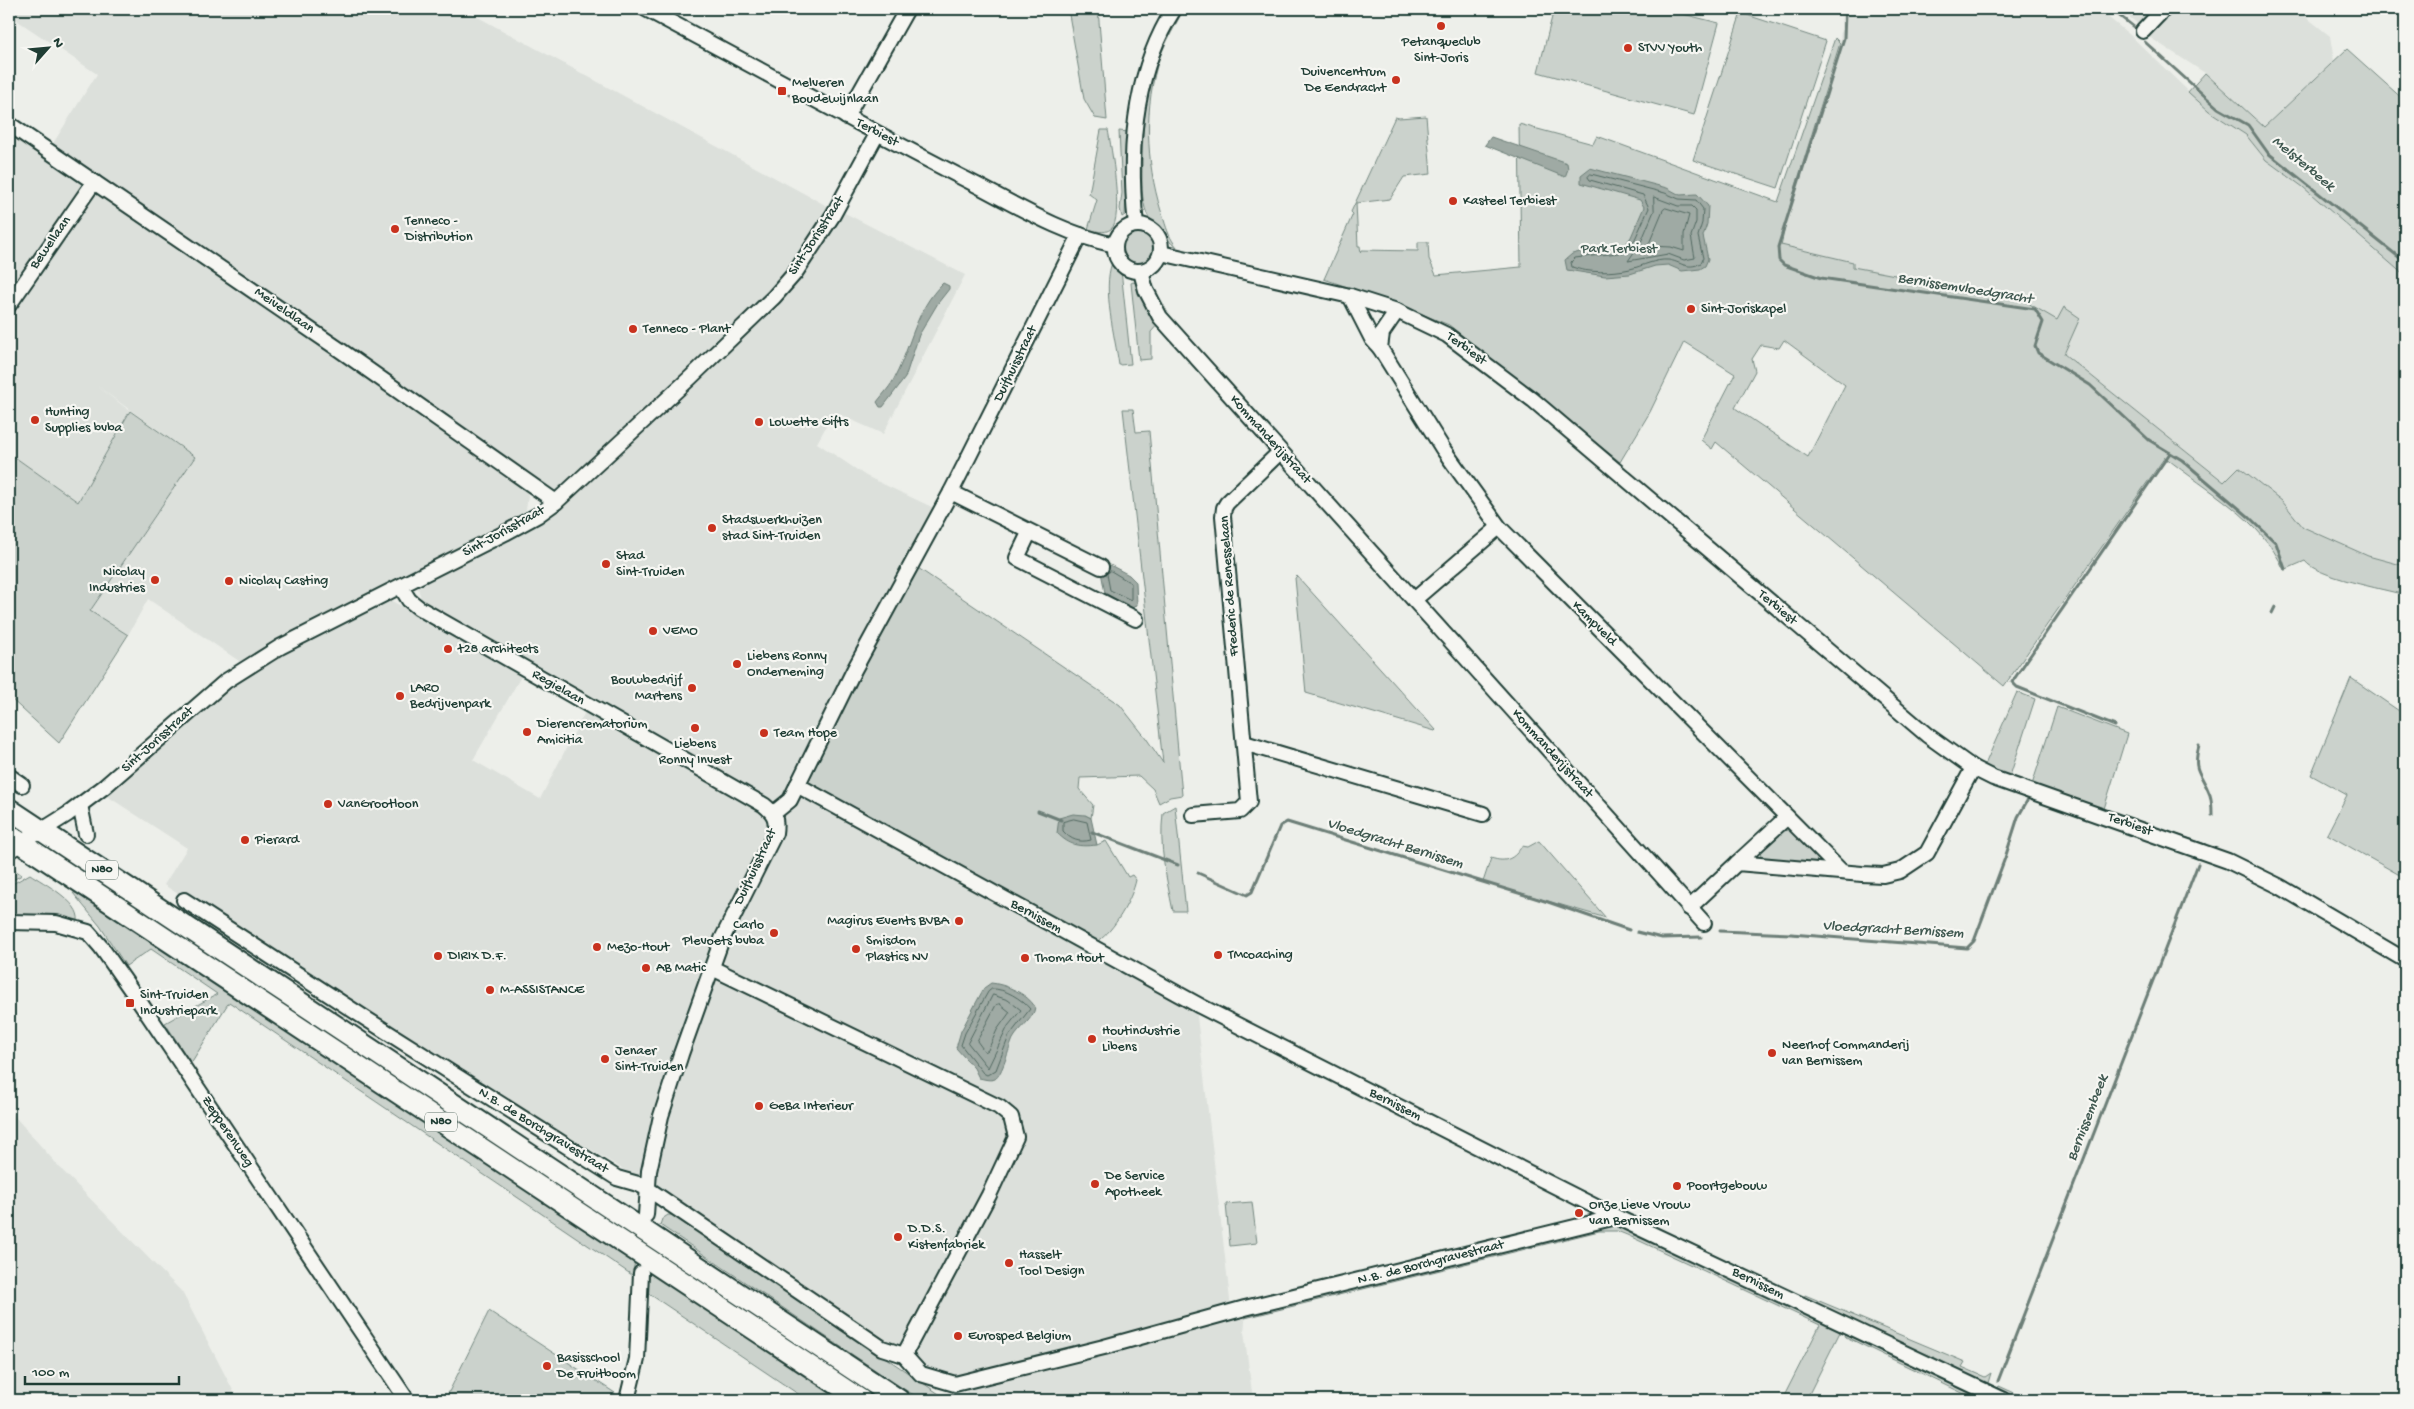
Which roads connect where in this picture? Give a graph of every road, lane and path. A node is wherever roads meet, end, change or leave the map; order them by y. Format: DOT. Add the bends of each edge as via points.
graph roads {
  1 [pos="646,9"];
  2 [pos="907,9"];
  3 [pos="1174,9"];
  4 [pos="2164,9"];
  5 [pos="2143,31"];
  6 [pos="846,117"];
  7 [pos="9,124"];
  8 [pos="877,134"];
  9 [pos="94,182"];
  10 [pos="1136,225"];
  11 [pos="1080,235"];
  12 [pos="1114,245"];
  13 [pos="1161,253"];
  14 [pos="1141,272"];
  15 [pos="1350,296"];
  16 [pos="9,305"];
  17 [pos="1398,311"];
  18 [pos="1380,348"];
  19 [pos="1280,452"];
  20 [pos="951,492"];
  21 [pos="556,502"];
  22 [pos="1499,527"];
  23 [pos="1029,533"];
  24 [pos="1101,567"];
  25 [pos="400,586"];
  26 [pos="1414,600"];
  27 [pos="1136,619"];
  28 [pos="1244,743"];
  29 [pos="1973,768"];
  30 [pos="9,776"];
  31 [pos="22,785"];
  32 [pos="797,785"];
  33 [pos="80,804"];
  34 [pos="9,809"];
  35 [pos="774,813"];
  36 [pos="1483,814"];
  37 [pos="1192,816"];
  38 [pos="1786,817"];
  39 [pos="41,830"];
  40 [pos="86,834"];
  41 [pos="13,843"];
  42 [pos="1737,863"];
  43 [pos="1841,871"];
  44 [pos="184,900"];
  45 [pos="1689,908"];
  46 [pos="9,922"];
  47 [pos="1704,923"];
  48 [pos="2405,960"];
  49 [pos="712,968"];
  50 [pos="648,1189"];
  51 [pos="646,1215"];
  52 [pos="1616,1217"];
  53 [pos="641,1273"];
  54 [pos="904,1355"];
  55 [pos="407,1400"];
  56 [pos="627,1400"];
  57 [pos="861,1400"];
  58 [pos="899,1400"];
  59 [pos="2004,1400"];
  1 -- 6 [label="street, Terbiest"];
  2 -- 6 [label="street"];
  3 -- 10 [label="street" via="1157,40 1138,104 1134,187"];
  4 -- 5 [label="street"];
  6 -- 8 [label="street, Terbiest"];
  7 -- 9 [label="street, Meiveldlaan"];
  8 -- 11 [label="street, Terbiest"];
  8 -- 21 [label="street, Sint-Jorisstraat" via="810,253 774,296"];
  9 -- 16 [label="street, Bewellaan"];
  9 -- 21 [label="street, Meiveldlaan"];
  10 -- 12 [label="street" via="1122,231"];
  10 -- 13 [label="street" via="1156,233"];
  11 -- 12 [label="street, Terbiest"];
  11 -- 20 [label="street, Duifhuisstraat"];
  12 -- 14 [label="street" via="1121,265"];
  13 -- 14 [label="street" via="1156,264"];
  13 -- 15 [label="street, Terbiest"];
  14 -- 19 [label="street, Kommanderijstraat" via="1160,317"];
  15 -- 17 [label="street, Terbiest"];
  15 -- 18 [label="street, Kampveld"];
  17 -- 18 [label="street" via="1382,333"];
  17 -- 29 [label="street, Terbiest" via="1447,335 1502,376 1927,735"];
  18 -- 22 [label="street, Kampveld" via="1443,449"];
  19 -- 26 [label="street, Kommanderijstraat"];
  19 -- 28 [label="street, Frederic de Renesselaan" via="1224,508 1229,598"];
  20 -- 23 [label="street"];
  20 -- 32 [label="street, Duifhuisstraat" via="854,670"];
  21 -- 25 [label="street, Sint-Jorisstraat" via="538,516"];
  22 -- 26 [label="street"];
  22 -- 38 [label="street, Kampveld"];
  23 -- 24 [label="street"];
  23 -- 27 [label="street" via="1017,558"];
  25 -- 33 [label="street, Sint-Jorisstraat" via="280,647 226,681 125,770"];
  25 -- 35 [label="street, Regielaan" via="419,608"];
  26 -- 45 [label="street, Kommanderijstraat"];
  28 -- 36 [label="street"];
  28 -- 37 [label="street, Frederic de Renesselaan" via="1249,797 1246,806 1235,812"];
  29 -- 43 [label="street" via="1927,853 1900,872 1883,875"];
  29 -- 48 [label="street, Terbiest" via="1993,778 2228,861 2279,886"];
  30 -- 31 [label="street"];
  32 -- 35 [label="street, Duifhuisstraat" via="790,800"];
  32 -- 52 [label="street, Bernissem" via="1200,1006"];
  33 -- 39 [label="street, Sint-Jorisstraat"];
  33 -- 40 [label="street"];
  34 -- 39 [label="highway, N80"];
  35 -- 49 [label="street, Duifhuisstraat" via="777,822 774,833 725,931"];
  38 -- 42 [label="street"];
  38 -- 43 [label="street, Kampveld"];
  39 -- 41 [label="street, Sint-Jorisstraat"];
  39 -- 58 [label="highway, N80"];
  41 -- 57 [label="highway, N80" via="47,861"];
  42 -- 43 [label="street"];
  42 -- 45 [label="street"];
  44 -- 50 [label="street, N.B. de Borchgravestraat" via="617,1178"];
  45 -- 47 [label="street, Kommanderijstraat"];
  46 -- 55 [label="street, Zepperenweg" via="70,926 93,936"];
  49 -- 50 [label="street, Duifhuisstraat" via="661,1116"];
  49 -- 54 [label="street" via="1000,1107 1011,1117 1016,1137"];
  50 -- 51 [label="street, Duifhuisstraat"];
  50 -- 54 [label="street, N.B. de Borchgravestraat" via="882,1348"];
  52 -- 54 [label="street, N.B. de Borchgravestraat" via="1245,1308 955,1384 921,1374"];
  52 -- 59 [label="street, Bernissem"];
  53 -- 56 [label="street" via="637,1359"];
}
